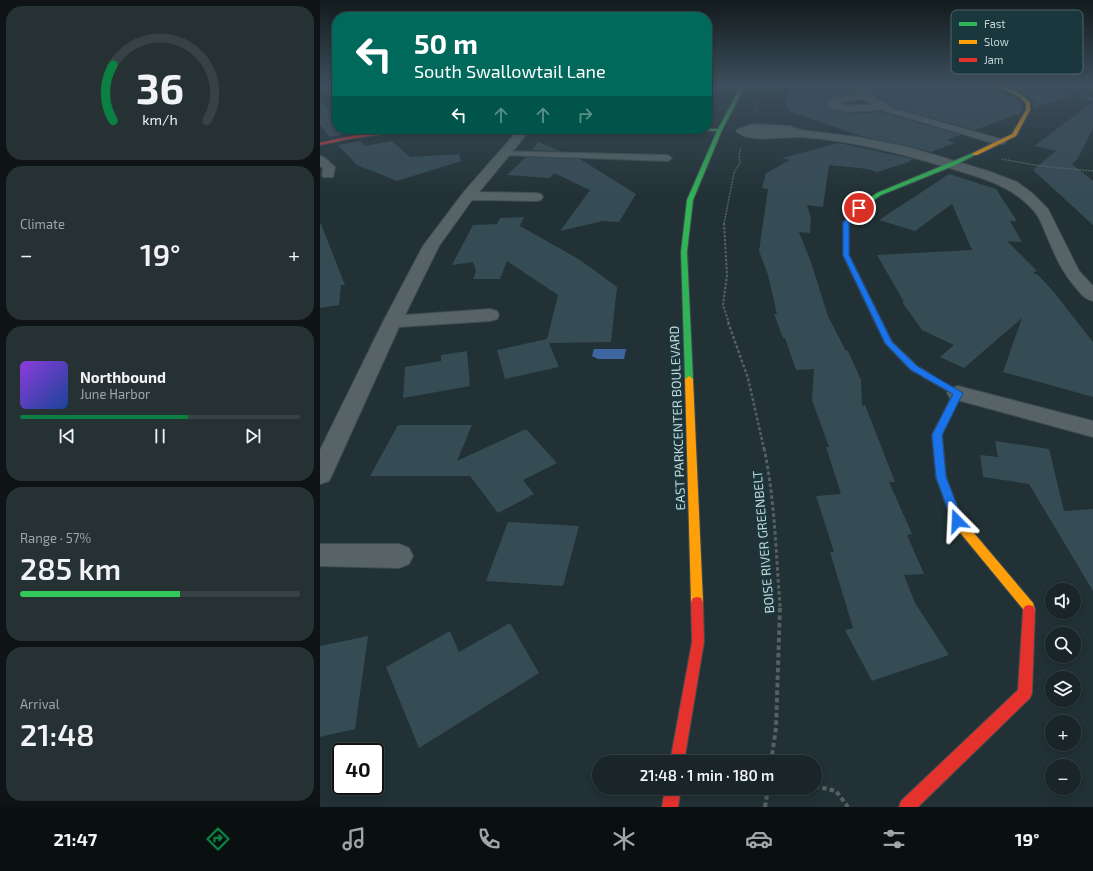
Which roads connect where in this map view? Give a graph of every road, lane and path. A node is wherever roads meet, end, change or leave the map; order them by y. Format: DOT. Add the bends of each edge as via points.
graph roads {
  1 [pos="724,122"];
  2 [pos="926,122"];
  3 [pos="1022,122"];
  4 [pos="712,130"];
  5 [pos="720,130"];
  6 [pos="378,134"];
  7 [pos="521,134"];
  8 [pos="742,142"];
  9 [pos="1000,142"];
  10 [pos="320,144"];
  11 [pos="504,154"];
  12 [pos="668,158"];
  13 [pos="1001,159"];
  14 [pos="320,160"];
  15 [pos="952,164"];
  16 [pos="1093,171"];
  17 [pos="328,174"];
  18 [pos="468,196"];
  19 [pos="536,197"];
  20 [pos="1093,296"];
  21 [pos="490,315"];
  22 [pos="392,322"];
  23 [pos="958,393"];
  24 [pos="1093,429"];
  25 [pos="320,474"];
  26 [pos="320,555"];
  27 [pos="399,556"];
  28 [pos="678,755"];
  29 [pos="772,755"];
  30 [pos="822,788"];
  31 [pos="672,795"];
  32 [pos="767,795"];
  33 [pos="670,807"];
  34 [pos="765,807"];
  35 [pos="848,807"];
  36 [pos="907,807"];
  1 -- 5 [label="street, EAST PARKCENTER BOULEVARD"];
  2 -- 9 [label="street"];
  3 -- 9 [label="street" via="1014,136"];
  4 -- 5 [label="street"];
  5 -- 15 [label="street" via="742,131 752,127 790,129 800,133 887,146"];
  5 -- 28 [label="street, EAST PARKCENTER BOULEVARD" via="690,200 684,252 698,642"];
  6 -- 10 [label="street"];
  7 -- 11 [label="street"];
  8 -- 29 [label="path, BOISE RIVER GREENBELT" via="739,152 740,163 734,173 724,222 727,275 723,305 748,378 769,471 772,496 780,613 776,728"];
  9 -- 15 [label="street"];
  11 -- 12 [label="lane"];
  11 -- 18 [label="street"];
  13 -- 16 [label="path"];
  14 -- 17 [label="street" via="328,166"];
  15 -- 20 [label="street" via="1012,185 1027,196 1043,212 1072,273"];
  15 -- 23 [label="street" via="879,194 859,208 846,223 846,255 889,343 914,368"];
  18 -- 19 [label="street"];
  18 -- 22 [label="street" via="431,246"];
  21 -- 22 [label="street"];
  22 -- 25 [label="street"];
  23 -- 24 [label="street"];
  23 -- 36 [label="street" via="937,435 941,477 957,521 1029,607 1025,693"];
  26 -- 27 [label="street"];
  30 -- 35 [label="path" via="836,791"];
  31 -- 33 [label="street"];
  32 -- 34 [label="path"];
}
